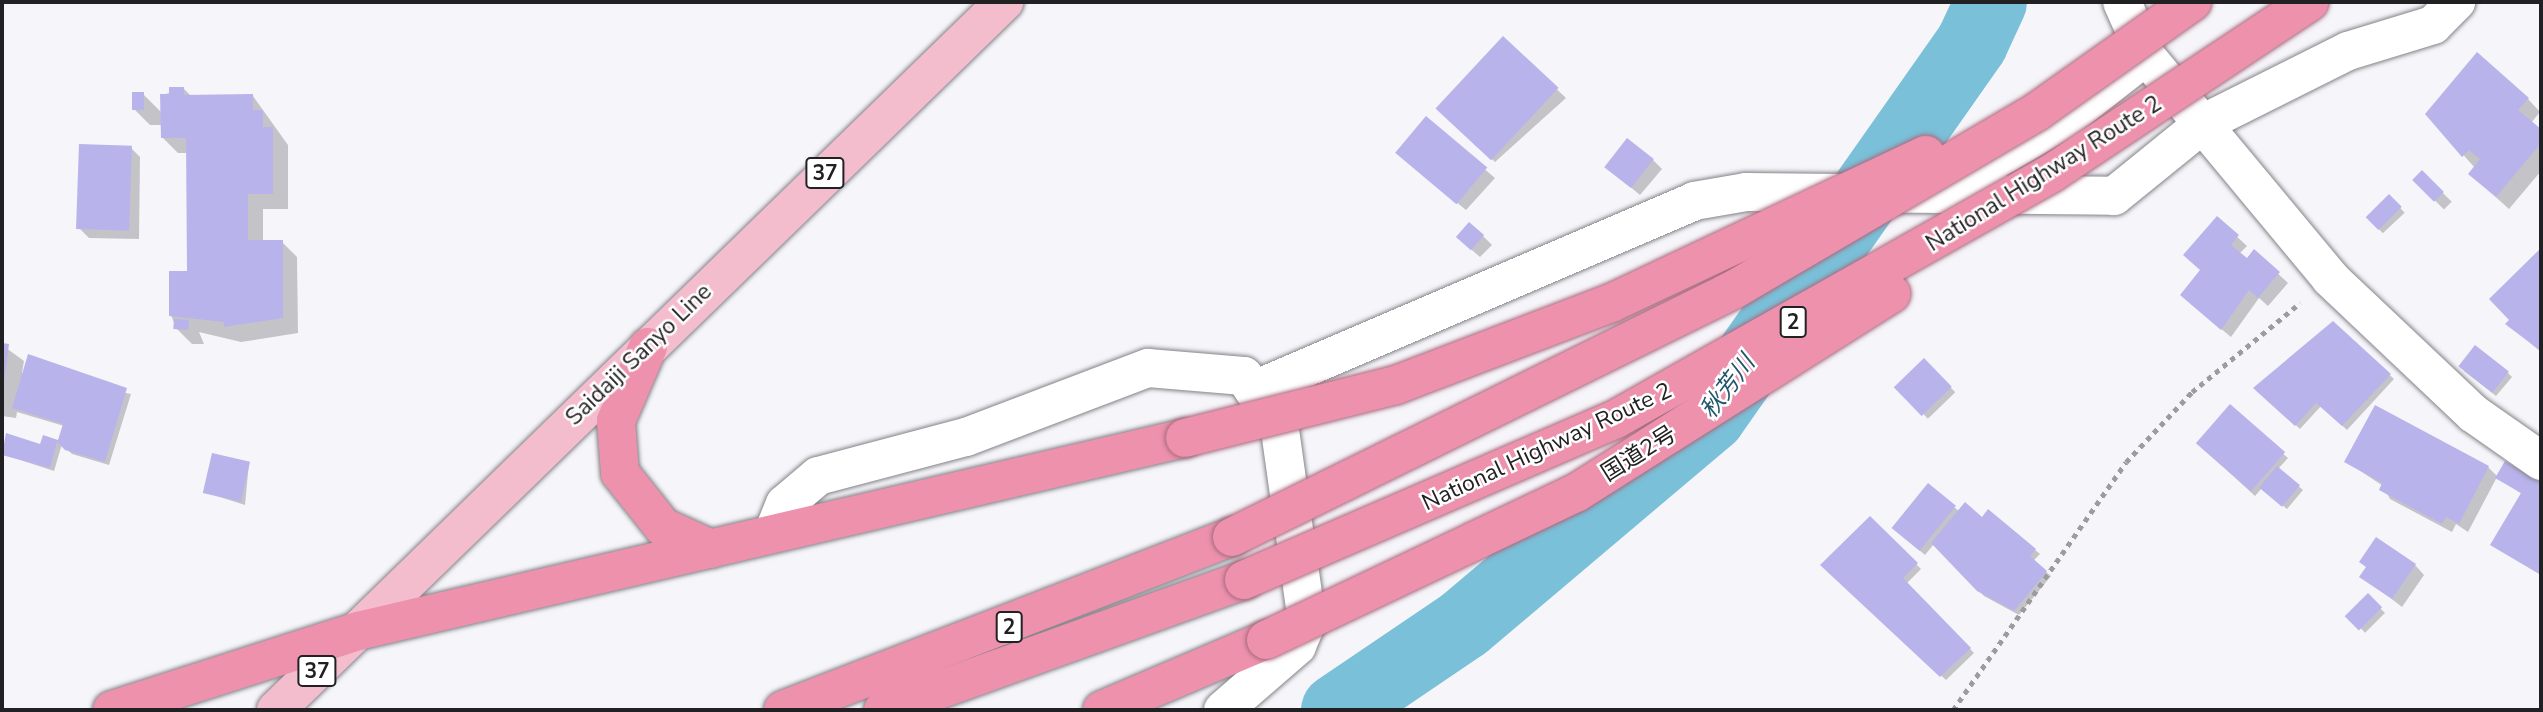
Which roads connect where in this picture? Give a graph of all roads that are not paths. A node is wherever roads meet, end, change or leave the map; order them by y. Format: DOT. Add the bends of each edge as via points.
graph roads {
  1 [pos="1004,2"];
  2 [pos="2122,2"];
  3 [pos="2192,2"];
  4 [pos="2309,2"];
  5 [pos="2456,2"];
  6 [pos="2146,56"];
  7 [pos="2038,111"];
  8 [pos="2204,123"];
  9 [pos="2052,173"];
  10 [pos="1930,195"];
  11 [pos="648,347"];
  12 [pos="1254,390"];
  13 [pos="2541,461"];
  14 [pos="773,533"];
  15 [pos="711,549"];
  16 [pos="358,631"];
  17 [pos="112,710"];
  18 [pos="276,710"];
  19 [pos="783,710"];
  20 [pos="883,710"];
  21 [pos="1102,710"];
  22 [pos="1223,710"];
  1 -- 11 [label="main road, Saidaiji Sanyo Line / 37"];
  2 -- 6 [label="street"];
  3 -- 7 [label="highway, 2, bridge"];
  4 -- 9 [label="highway, National Highway Route 2 / 2, bridge"];
  5 -- 8 [label="street" via="2433,25 2348,51"];
  6 -- 8 [label="street"];
  6 -- 10 [label="street" via="2067,118"];
  7 -- 14 [label="highway, 2, bridge" via="1859,181 1611,303 1396,385"];
  7 -- 19 [label="highway, 2, bridge" via="1735,289 1232,537"];
  8 -- 10 [label="street" via="2114,196"];
  8 -- 13 [label="street" via="2330,278 2474,414"];
  9 -- 20 [label="highway, National Highway Route 2 / 2, bridge" via="1616,419 1244,580"];
  9 -- 21 [label="highway, 国道2号 / 2, bridge" via="1942,260 1576,492 1266,639"];
  10 -- 12 [label="street, bridge" via="1746,192 1694,201"];
  11 -- 15 [label="highway" via="617,421 620,473 663,527"];
  11 -- 16 [label="main road, Saidaiji Sanyo Line / 37"];
  12 -- 14 [label="street" via="1244,376 1149,368 966,437 818,476 785,504"];
  12 -- 22 [label="street" via="1280,430 1307,622 1297,646"];
  14 -- 15 [label="highway"];
  15 -- 16 [label="highway"];
  16 -- 17 [label="highway"];
  16 -- 18 [label="main road, Saidaiji Sanyo Line / 37"];
}
